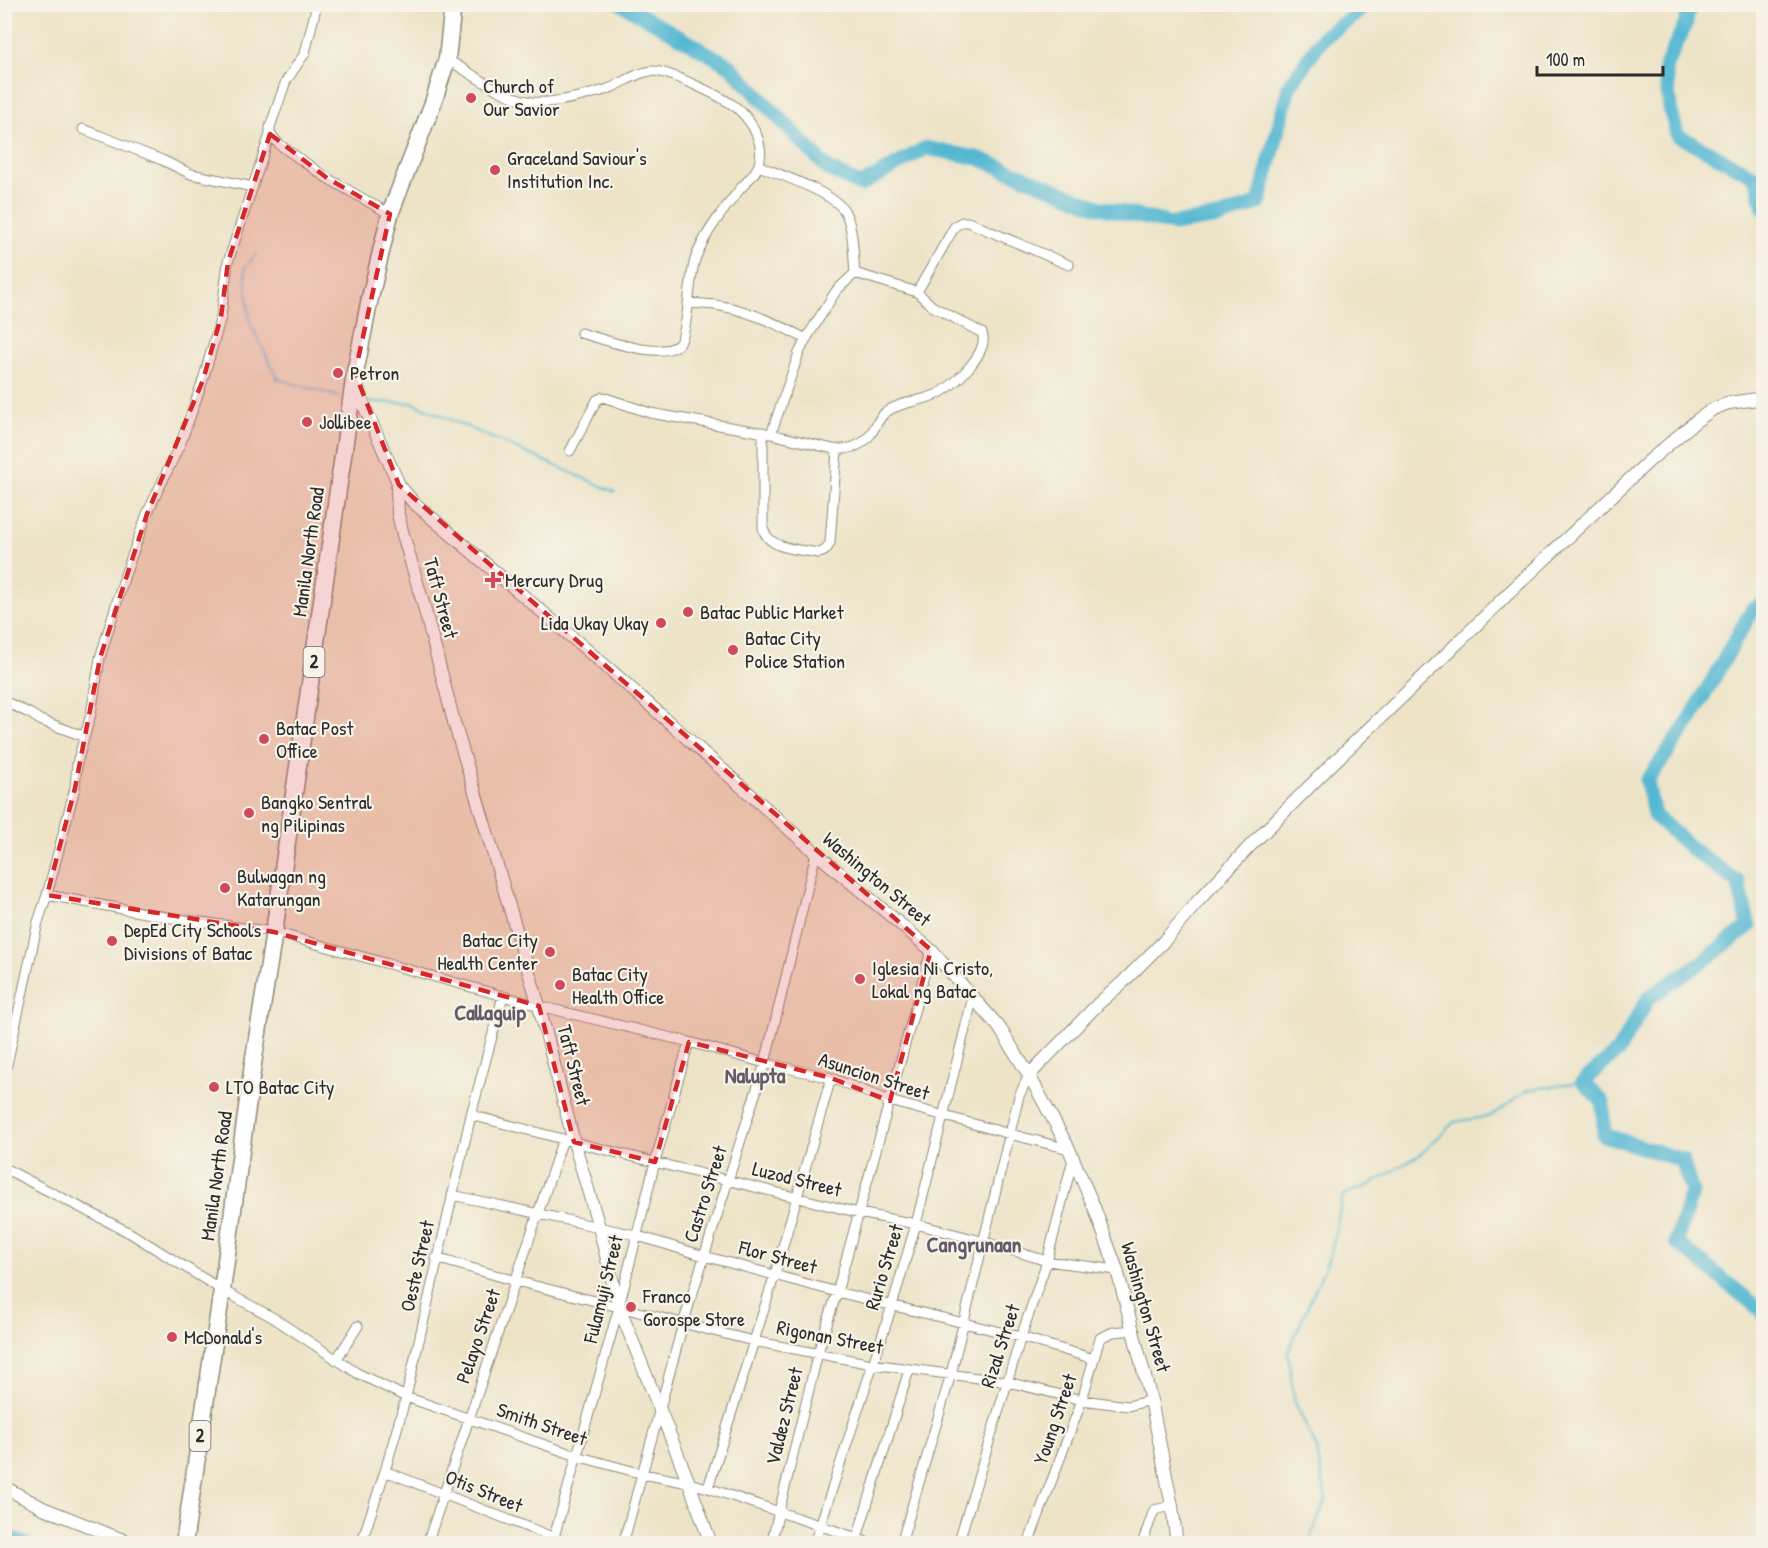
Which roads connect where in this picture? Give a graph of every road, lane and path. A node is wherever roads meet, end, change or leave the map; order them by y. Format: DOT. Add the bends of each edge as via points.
graph roads {
  1 [pos="317,4"];
  2 [pos="453,4"];
  3 [pos="447,59"];
  4 [pos="83,129"];
  5 [pos="270,134"];
  6 [pos="759,166"];
  7 [pos="253,188"];
  8 [pos="390,214"];
  9 [pos="1069,265"];
  10 [pos="855,273"];
  11 [pos="916,292"];
  12 [pos="688,303"];
  13 [pos="581,333"];
  14 [pos="806,339"];
  15 [pos="355,374"];
  16 [pos="1764,398"];
  17 [pos="767,433"];
  18 [pos="837,450"];
  19 [pos="570,451"];
  20 [pos="399,485"];
  21 [pos="4,701"];
  22 [pos="83,736"];
  23 [pos="816,853"];
  24 [pos="47,895"];
  25 [pos="274,933"];
  26 [pos="931,951"];
  27 [pos="503,996"];
  28 [pos="973,997"];
  29 [pos="539,1006"];
  30 [pos="689,1042"];
  31 [pos="765,1063"];
  32 [pos="1029,1075"];
  33 [pos="4,1078"];
  34 [pos="831,1078"];
  35 [pos="890,1101"];
  36 [pos="471,1114"];
  37 [pos="942,1116"];
  38 [pos="1010,1134"];
  39 [pos="568,1141"];
  40 [pos="1071,1154"];
  41 [pos="654,1162"];
  42 [pos="4,1168"];
  43 [pos="728,1181"];
  44 [pos="452,1195"];
  45 [pos="796,1197"];
  46 [pos="537,1213"];
  47 [pos="859,1213"];
  48 [pos="916,1224"];
  49 [pos="599,1227"];
  50 [pos="635,1235"];
  51 [pos="985,1242"];
  52 [pos="704,1256"];
  53 [pos="436,1258"];
  54 [pos="1047,1261"];
  55 [pos="1117,1270"];
  56 [pos="775,1274"];
  57 [pos="516,1281"];
  58 [pos="222,1290"];
  59 [pos="837,1292"];
  60 [pos="892,1306"];
  61 [pos="618,1307"];
  62 [pos="964,1323"];
  63 [pos="683,1324"];
  64 [pos="358,1326"];
  65 [pos="1134,1330"];
  66 [pos="1021,1337"];
  67 [pos="753,1341"];
  68 [pos="818,1353"];
  69 [pos="1094,1359"];
  70 [pos="336,1360"];
  71 [pos="872,1364"];
  72 [pos="909,1370"];
  73 [pos="951,1374"];
  74 [pos="1008,1382"];
  75 [pos="405,1397"];
  76 [pos="1082,1400"];
  77 [pos="1151,1400"];
  78 [pos="660,1413"];
  79 [pos="469,1418"];
  80 [pos="577,1456"];
  81 [pos="384,1471"];
  82 [pos="643,1474"];
  83 [pos="689,1482"];
  84 [pos="4,1487"];
  85 [pos="708,1488"];
  86 [pos="445,1494"];
  87 [pos="1172,1506"];
  88 [pos="780,1511"];
  89 [pos="819,1525"];
  90 [pos="4,1540"];
  91 [pos="856,1540"];
  92 [pos="553,1541"];
  93 [pos="15,1544"];
  94 [pos="133,1544"];
  95 [pos="184,1544"];
  96 [pos="361,1544"];
  97 [pos="427,1544"];
  98 [pos="570,1544"];
  99 [pos="623,1544"];
  100 [pos="711,1544"];
  101 [pos="771,1544"];
  102 [pos="813,1544"];
  103 [pos="870,1544"];
  104 [pos="901,1544"];
  105 [pos="958,1544"];
  106 [pos="1028,1544"];
  107 [pos="1142,1544"];
  108 [pos="1177,1544"];
  1 -- 5 [label="street" via="306,53 286,81"];
  2 -- 3 [label="highway, Manila North Road / 2"];
  3 -- 6 [label="street" via="518,99 531,102 550,102 608,89 647,72 666,74 736,107 758,136"];
  3 -- 8 [label="highway, Manila North Road / 2"];
  4 -- 7 [label="street" via="191,174"];
  5 -- 7 [label="street"];
  5 -- 8 [label="street" via="327,178"];
  6 -- 10 [label="street" via="836,200 850,227"];
  6 -- 12 [label="street" via="709,229 695,258"];
  7 -- 22 [label="street" via="228,262 221,317 203,380 125,575 100,658 94,700"];
  8 -- 15 [label="highway, Manila North Road / 2"];
  9 -- 11 [label="street" via="962,222 955,226"];
  10 -- 11 [label="street"];
  10 -- 14 [label="street" via="836,291"];
  11 -- 18 [label="street" via="932,306 982,333 982,348 968,369 942,392 886,412 861,444"];
  12 -- 13 [label="street" via="684,337 668,349 643,349"];
  12 -- 14 [label="street" via="735,309"];
  14 -- 17 [label="street"];
  15 -- 20 [label="street, Washington Street" via="361,399"];
  15 -- 25 [label="highway, Manila North Road / 2"];
  16 -- 32 [label="street" via="1713,409 1649,461 1332,764 1250,846 1164,941"];
  17 -- 18 [label="street"];
  17 -- 18 [label="street" via="763,528 767,539 775,544 818,553 828,549"];
  17 -- 19 [label="street" via="650,413 603,397 597,400"];
  20 -- 23 [label="street, Washington Street" via="429,517 608,668"];
  20 -- 29 [label="street, Taft Street" via="402,531"];
  21 -- 22 [label="street"];
  22 -- 24 [label="street" via="75,788"];
  23 -- 26 [label="street, Washington Street"];
  23 -- 31 [label="street, Castro Street"];
  24 -- 25 [label="street, Asuncion Street"];
  24 -- 33 [label="street"];
  25 -- 27 [label="street, Asuncion Street"];
  25 -- 58 [label="highway, Manila North Road / 2"];
  26 -- 28 [label="street, Washington Street"];
  26 -- 35 [label="street, Valdez Street"];
  27 -- 29 [label="street, Asuncion Street"];
  27 -- 36 [label="street, Oeste Street"];
  28 -- 32 [label="street, Washington Street" via="999,1027"];
  28 -- 37 [label="street, Rurio Street"];
  29 -- 30 [label="street, Asuncion Street"];
  29 -- 39 [label="street, Taft Street"];
  30 -- 31 [label="street, Asuncion Street"];
  30 -- 41 [label="street, Fulamuji Street"];
  31 -- 34 [label="street, Asuncion Street"];
  31 -- 43 [label="street, Castro Street"];
  32 -- 38 [label="street" via="1019,1096"];
  32 -- 40 [label="street, Washington Street"];
  34 -- 35 [label="street, Asuncion Street"];
  34 -- 45 [label="street"];
  35 -- 37 [label="street, Asuncion Street"];
  35 -- 47 [label="street, Valdez Street"];
  36 -- 39 [label="street, Luzod Street"];
  36 -- 44 [label="street, Oeste Street"];
  37 -- 38 [label="street, Asuncion Street"];
  37 -- 48 [label="street, Rurio Street"];
  38 -- 40 [label="street, Asuncion Street"];
  38 -- 51 [label="street"];
  39 -- 41 [label="street, Luzod Street"];
  39 -- 46 [label="street, Pelayo Street"];
  39 -- 49 [label="street, Taft Street"];
  40 -- 54 [label="street, Rizal Street"];
  40 -- 55 [label="street, Washington Street"];
  41 -- 43 [label="street, Luzod Street"];
  41 -- 50 [label="street, Fulamuji Street"];
  42 -- 58 [label="street, Smith Street" via="130,1233"];
  43 -- 45 [label="street, Luzod Street"];
  43 -- 52 [label="street, Castro Street"];
  44 -- 46 [label="street, Flor Street"];
  44 -- 53 [label="street, Oeste Street"];
  45 -- 47 [label="street, Luzod Street"];
  45 -- 56 [label="street"];
  46 -- 49 [label="street, Flor Street"];
  46 -- 57 [label="street, Pelayo Street"];
  47 -- 48 [label="street, Luzod Street"];
  47 -- 59 [label="street, Valdez Street"];
  48 -- 51 [label="street, Luzod Street"];
  48 -- 60 [label="street, Rurio Street"];
  49 -- 50 [label="street, Flor Street"];
  49 -- 61 [label="street, Taft Street"];
  50 -- 52 [label="street, Flor Street"];
  50 -- 61 [label="street, Fulamuji Street"];
  51 -- 54 [label="street, Luzod Street"];
  51 -- 62 [label="street"];
  52 -- 56 [label="street, Flor Street"];
  52 -- 63 [label="street, Castro Street"];
  53 -- 57 [label="street, Rigonan Street"];
  53 -- 75 [label="street, Oeste Street"];
  54 -- 55 [label="street, Luzod Street"];
  54 -- 66 [label="street, Rizal Street"];
  55 -- 65 [label="street, Washington Street"];
  56 -- 59 [label="street, Flor Street"];
  56 -- 67 [label="street"];
  57 -- 61 [label="street, Rigonan Street"];
  57 -- 79 [label="street, Pelayo Street"];
  58 -- 70 [label="street, Smith Street" via="272,1317"];
  58 -- 95 [label="highway, Manila North Road / 2"];
  59 -- 60 [label="street, Flor Street"];
  59 -- 68 [label="street, Valdez Street"];
  60 -- 62 [label="street, Flor Street"];
  60 -- 71 [label="street, Rurio Street"];
  61 -- 63 [label="street, Rigonan Street"];
  61 -- 78 [label="street, Taft Street"];
  61 -- 80 [label="street, Fulamuji Street"];
  62 -- 66 [label="street, Flor Street"];
  62 -- 73 [label="street"];
  63 -- 67 [label="street, Rigonan Street"];
  63 -- 78 [label="street, Castro Street"];
  64 -- 70 [label="street"];
  65 -- 69 [label="street, Young Street" via="1100,1338"];
  65 -- 77 [label="street, Washington Street"];
  66 -- 69 [label="street, Flor Street"];
  66 -- 74 [label="street, Rizal Street"];
  67 -- 68 [label="street, Rigonan Street"];
  67 -- 85 [label="street"];
  68 -- 71 [label="street, Rigonan Street"];
  68 -- 88 [label="street, Valdez Street"];
  69 -- 76 [label="street, Young Street"];
  70 -- 75 [label="street, Smith Street"];
  71 -- 72 [label="street, Rigonan Street"];
  71 -- 89 [label="street, Rurio Street"];
  72 -- 73 [label="street, Rigonan Street"];
  72 -- 91 [label="street"];
  73 -- 74 [label="street, Rigonan Street"];
  73 -- 104 [label="street"];
  74 -- 76 [label="street, Rigonan Street"];
  74 -- 105 [label="street, Rizal Street"];
  75 -- 79 [label="street, Smith Street"];
  75 -- 81 [label="street, Oeste Street"];
  76 -- 77 [label="street, Rigonan Street" via="1128,1406"];
  76 -- 106 [label="street, Young Street"];
  77 -- 87 [label="street, Washington Street"];
  78 -- 82 [label="street, Castro Street"];
  78 -- 83 [label="street, Taft Street"];
  79 -- 80 [label="street, Smith Street"];
  79 -- 86 [label="street, Pelayo Street"];
  80 -- 82 [label="street, Smith Street"];
  80 -- 92 [label="street, Fulamuji Street"];
  81 -- 86 [label="street, Otis Street"];
  81 -- 96 [label="street, Oeste Street"];
  82 -- 83 [label="street, Smith Street"];
  82 -- 99 [label="street, Castro Street"];
  83 -- 85 [label="street, Smith Street"];
  83 -- 100 [label="street, Taft Street"];
  84 -- 94 [label="street" via="43,1508"];
  85 -- 88 [label="street, Smith Street"];
  86 -- 92 [label="street, Otis Street"];
  86 -- 97 [label="street, Pelayo Street"];
  87 -- 107 [label="street" via="1154,1510"];
  87 -- 108 [label="street, Washington Street"];
  88 -- 89 [label="street, Smith Street"];
  88 -- 101 [label="street, Valdez Street"];
  89 -- 91 [label="street, Smith Street"];
  89 -- 102 [label="street, Rurio Street"];
  90 -- 93 [label="street"];
  91 -- 103 [label="street, Smith Street"];
  92 -- 98 [label="street, Otis Street"];
}
